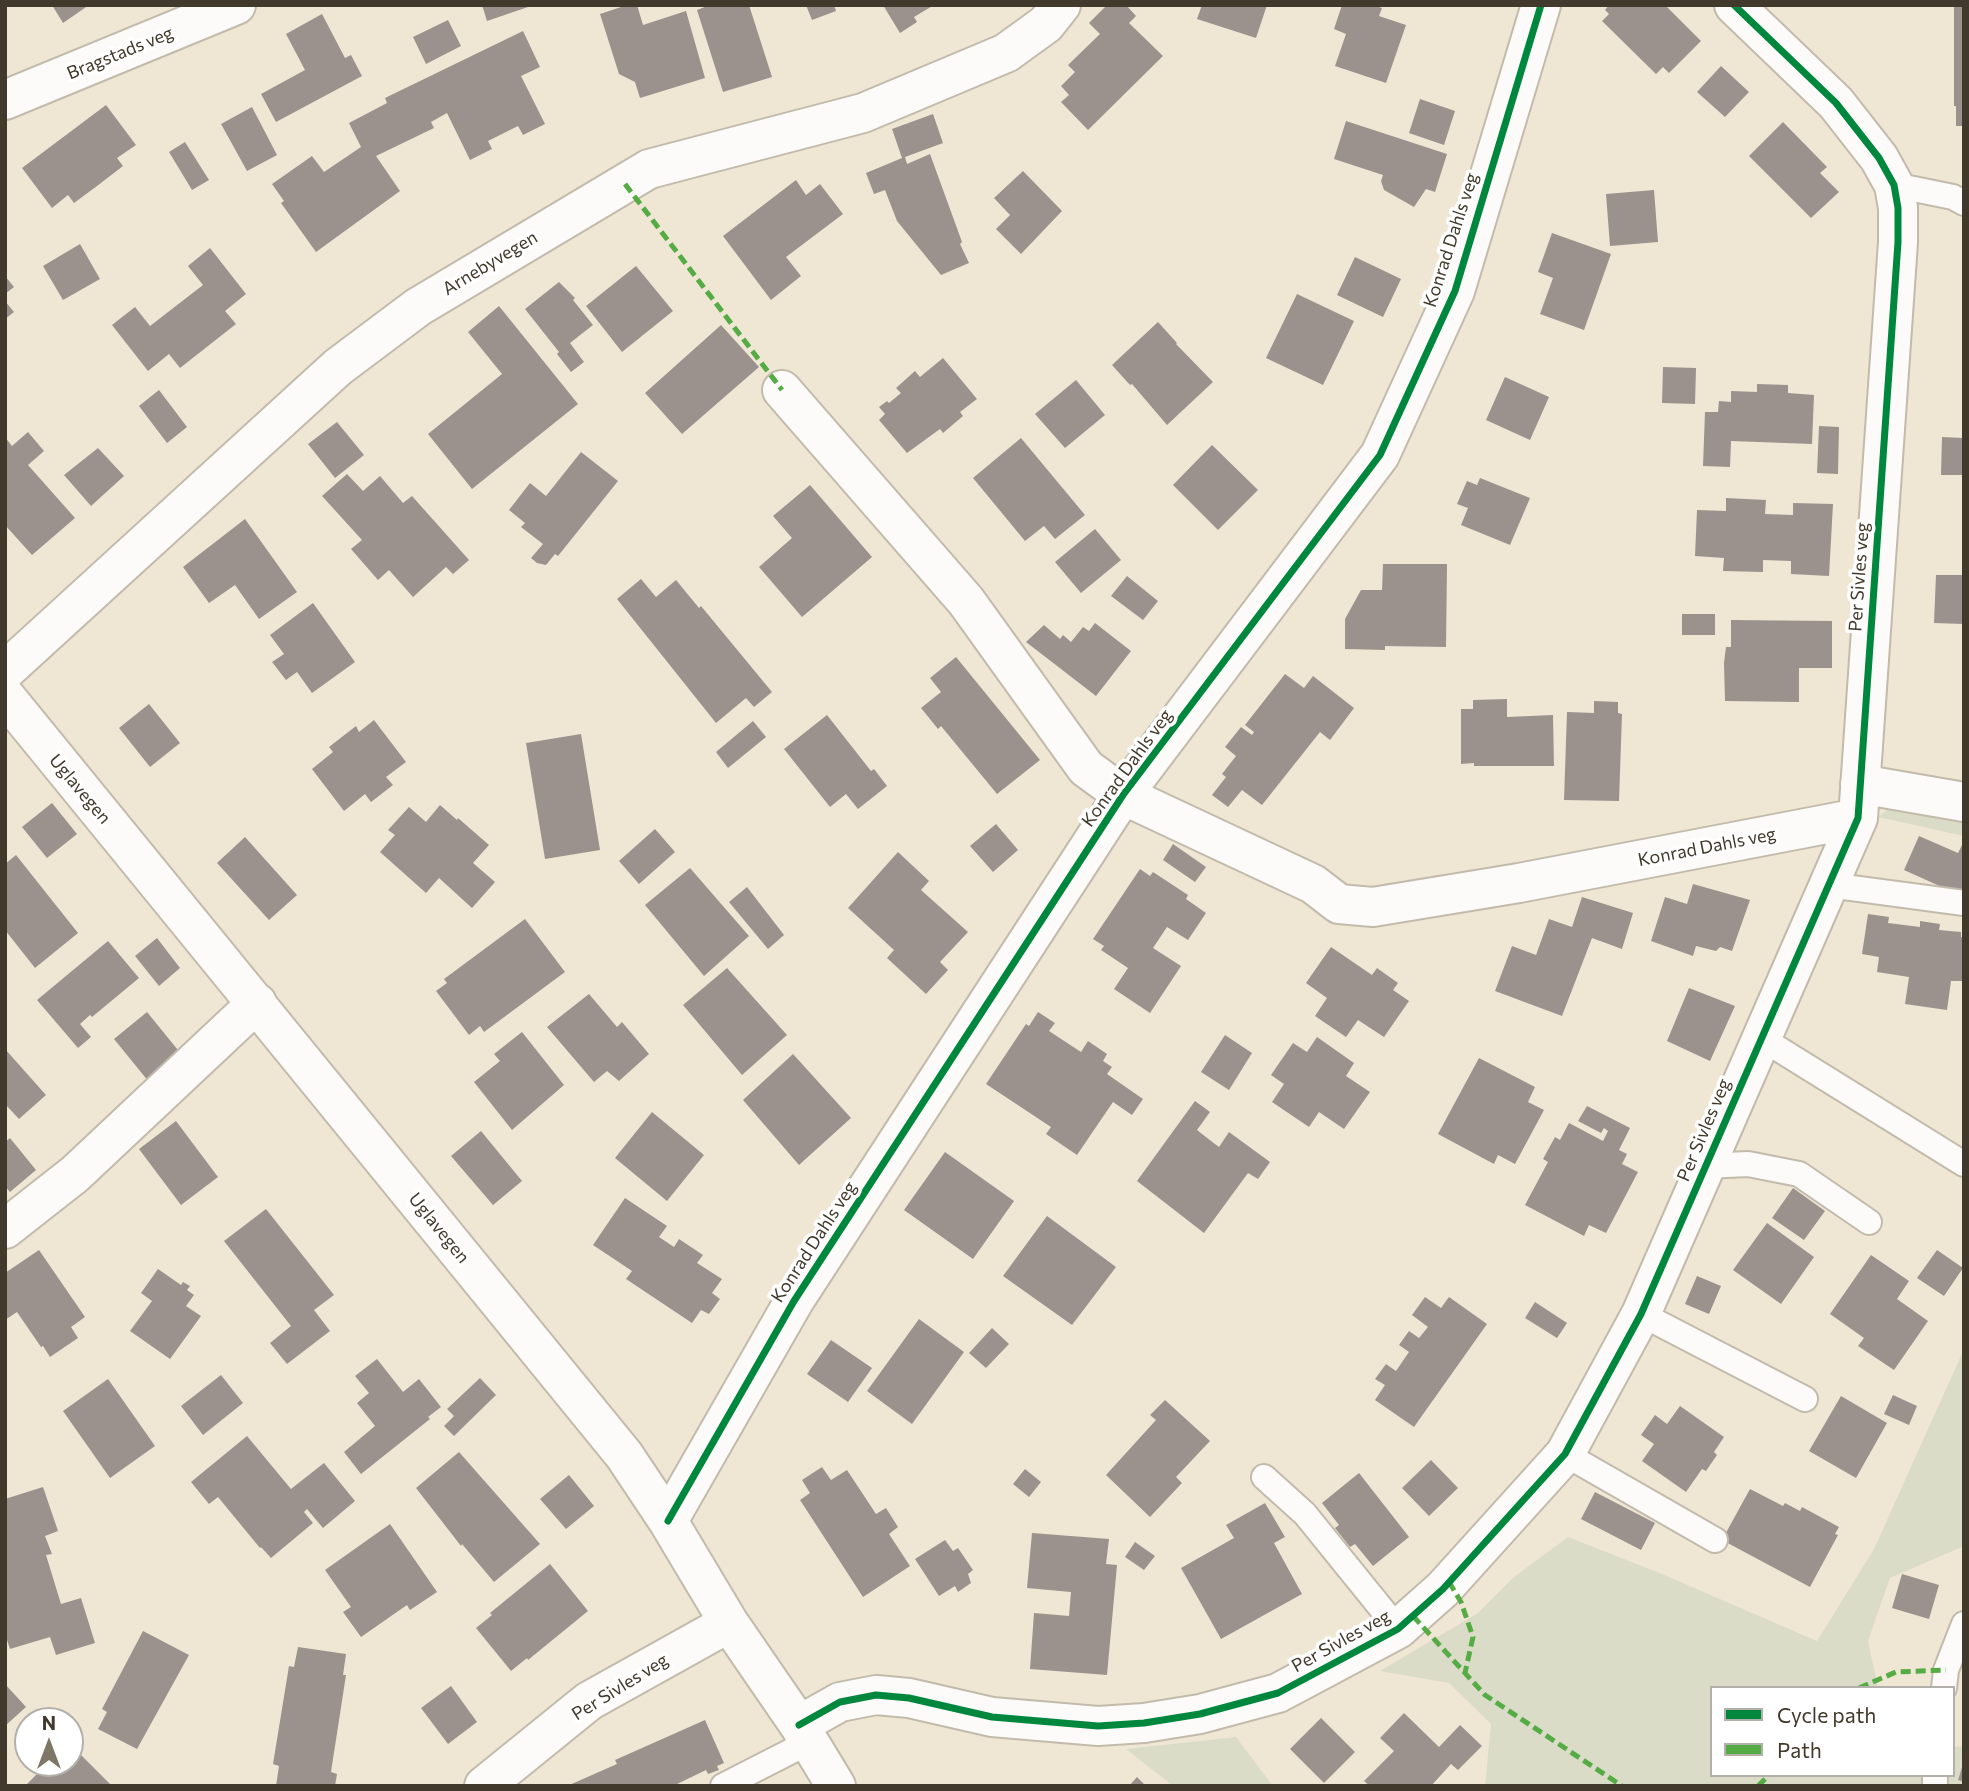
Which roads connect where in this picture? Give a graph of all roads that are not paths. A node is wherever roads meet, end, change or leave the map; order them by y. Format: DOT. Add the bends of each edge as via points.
graph roads {
  1 [pos="236,5"];
  2 [pos="1061,5"];
  3 [pos="1541,5"];
  4 [pos="1734,5"];
  5 [pos="5,100"];
  6 [pos="1894,185"];
  7 [pos="1964,203"];
  8 [pos="782,390"];
  9 [pos="5,671"];
  10 [pos="5,696"];
  11 [pos="1123,795"];
  12 [pos="1859,801"];
  13 [pos="1964,802"];
  14 [pos="1829,885"];
  15 [pos="1964,903"];
  16 [pos="257,1003"];
  17 [pos="1761,1038"];
  18 [pos="1964,1164"];
  19 [pos="1706,1166"];
  20 [pos="1869,1222"];
  21 [pos="5,1229"];
  22 [pos="1641,1314"];
  23 [pos="1805,1399"];
  24 [pos="1565,1454"];
  25 [pos="1264,1477"];
  26 [pos="668,1521"];
  27 [pos="1715,1540"];
  28 [pos="729,1623"];
  29 [pos="1964,1624"];
  30 [pos="1398,1629"];
  31 [pos="1944,1686"];
  32 [pos="804,1734"];
  33 [pos="485,1785"];
  34 [pos="723,1786"];
  35 [pos="836,1786"];
  1 -- 5 [label="street, Bragstads veg"];
  2 -- 9 [label="street, Arnebyvegen" via="1046,24 1006,53 863,113 649,169 418,307 338,367"];
  3 -- 11 [label="street, Konrad Dahls veg" via="1455,292 1380,455"];
  4 -- 6 [label="street, Per Sivles veg" via="1836,103 1880,158"];
  6 -- 7 [label="lane"];
  6 -- 12 [label="street, Per Sivles veg" via="1898,242"];
  8 -- 11 [label="street, Konrad Dahls veg" via="966,601 1086,768"];
  10 -- 16 [label="street, Uglavegen"];
  11 -- 12 [label="street, Konrad Dahls veg" via="1313,884 1339,904 1373,907 1519,883"];
  11 -- 26 [label="street, Konrad Dahls veg" via="794,1301"];
  12 -- 13 [label="street"];
  12 -- 14 [label="street, Per Sivles veg"];
  14 -- 15 [label="lane"];
  14 -- 17 [label="street, Per Sivles veg"];
  16 -- 21 [label="street" via="75,1174"];
  16 -- 26 [label="street, Uglavegen" via="624,1455"];
  17 -- 18 [label="lane"];
  17 -- 19 [label="street, Per Sivles veg"];
  19 -- 20 [label="lane" via="1748,1164 1799,1174"];
  19 -- 22 [label="street, Per Sivles veg"];
  22 -- 23 [label="lane"];
  22 -- 24 [label="street, Per Sivles veg"];
  24 -- 27 [label="lane"];
  24 -- 30 [label="street, Per Sivles veg" via="1443,1589"];
  25 -- 30 [label="lane" via="1304,1514"];
  26 -- 28 [label="street, Uglavegen"];
  28 -- 32 [label="street, Uglavegen"];
  28 -- 33 [label="street, Per Sivles veg" via="589,1701"];
  29 -- 31 [label="lane"];
  30 -- 32 [label="street, Per Sivles veg" via="1278,1693 1200,1714 1098,1726 992,1717 876,1695 840,1702"];
  32 -- 34 [label="lane"];
  32 -- 35 [label="street, Uglavegen"];
}
